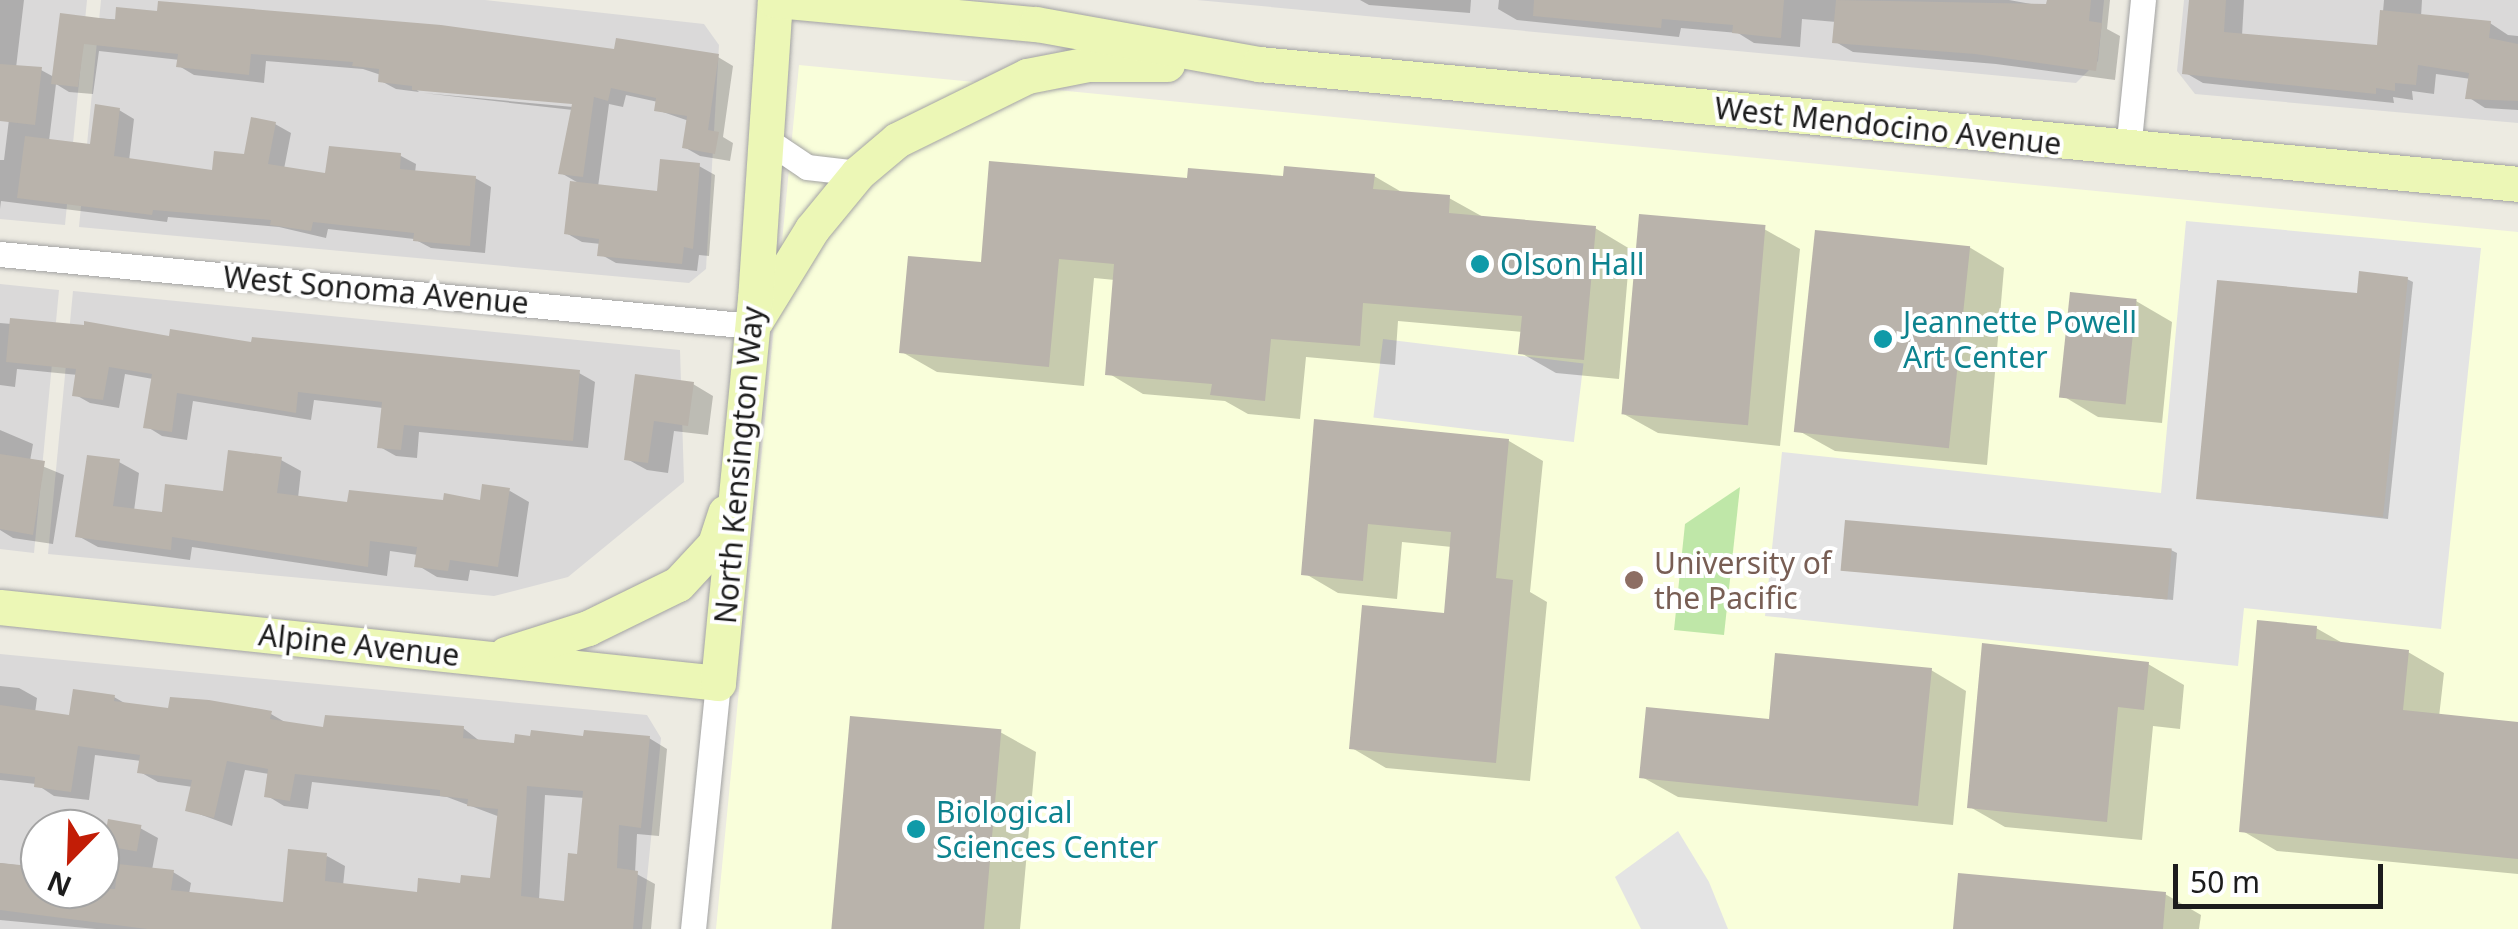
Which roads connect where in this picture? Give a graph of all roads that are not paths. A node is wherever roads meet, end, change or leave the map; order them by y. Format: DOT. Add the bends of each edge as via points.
graph roads {
  1 [pos="774,0"];
  2 [pos="2143,0"];
  3 [pos="1259,64"];
  4 [pos="767,140"];
  5 [pos="2128,150"];
  6 [pos="858,173"];
  7 [pos="2518,184"];
  8 [pos="0,254"];
  9 [pos="752,326"];
  10 [pos="737,479"];
  11 [pos="0,607"];
  12 [pos="490,659"];
  13 [pos="718,683"];
  14 [pos="693,929"];
  1 -- 3 [label="street, West Mendocino Avenue" via="1036,24"];
  1 -- 4 [label="street, North Kensington Way"];
  2 -- 5 [label="street"];
  3 -- 5 [label="street, West Mendocino Avenue"];
  3 -- 6 [label="street, West Mendocino Avenue" via="1088,64 1026,76 928,121"];
  4 -- 6 [label="street" via="806,166"];
  4 -- 9 [label="street, North Kensington Way"];
  5 -- 7 [label="street, West Mendocino Avenue"];
  6 -- 9 [label="street, West Mendocino Avenue" via="812,229"];
  8 -- 9 [label="street, West Sonoma Avenue"];
  9 -- 10 [label="street, North Kensington Way"];
  10 -- 12 [label="street" via="715,544 678,584 588,628"];
  10 -- 13 [label="street, North Kensington Way"];
  11 -- 12 [label="street, Alpine Avenue"];
  12 -- 13 [label="street, Alpine Avenue"];
  13 -- 14 [label="street, North Kensington Way"];
}
